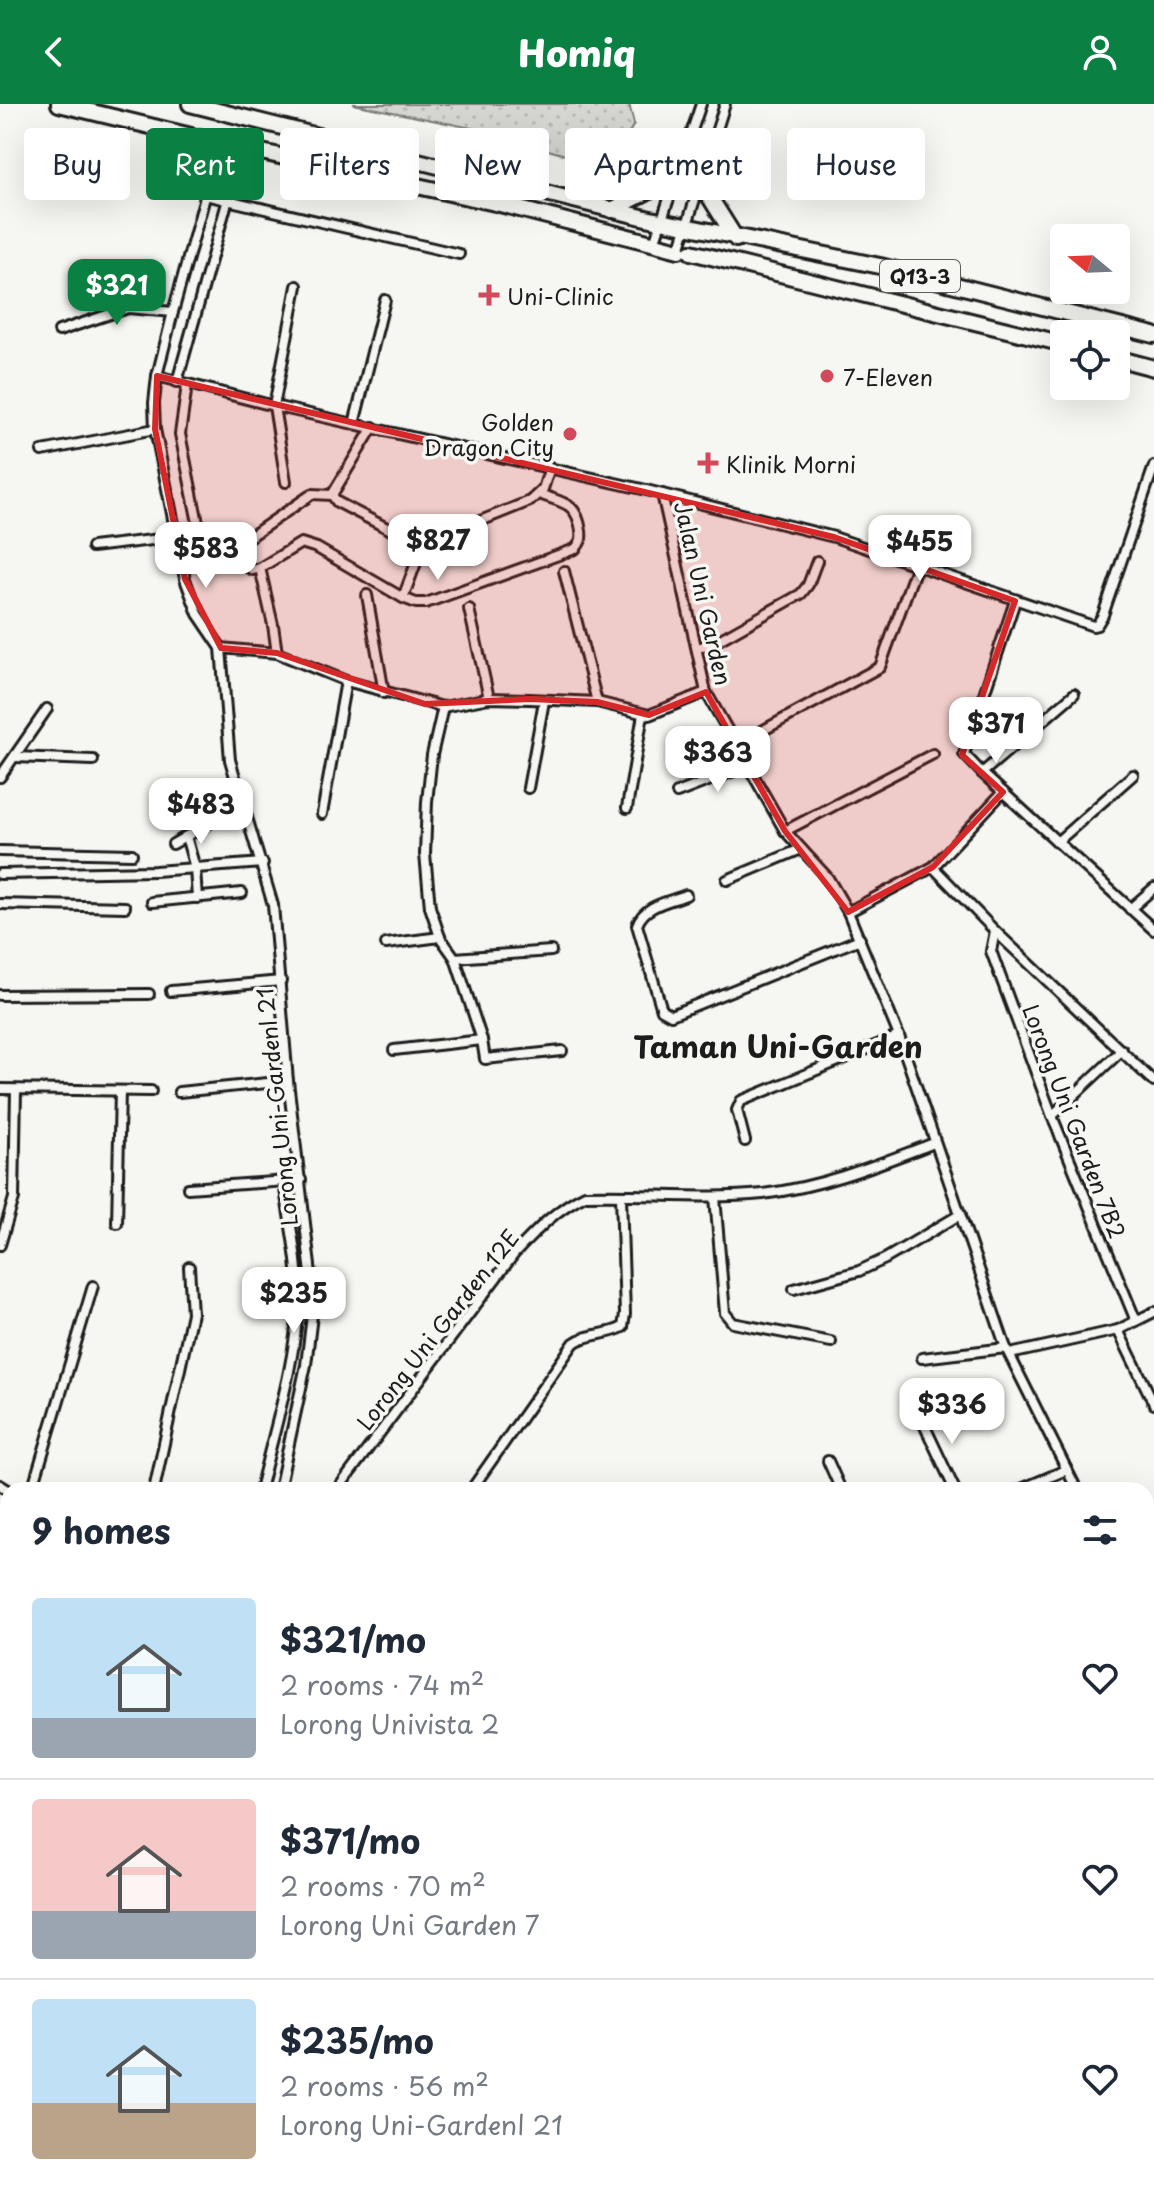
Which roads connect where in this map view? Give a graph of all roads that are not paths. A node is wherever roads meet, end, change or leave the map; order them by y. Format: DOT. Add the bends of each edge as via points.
graph roads {
  1 [pos="59,104"];
  2 [pos="190,104"];
  3 [pos="701,104"];
  4 [pos="725,104"];
  5 [pos="158,128"];
  6 [pos="692,128"];
  7 [pos="717,128"];
  8 [pos="264,153"];
  9 [pos="204,200"];
  10 [pos="228,200"];
  11 [pos="232,200"];
  12 [pos="631,200"];
  13 [pos="668,200"];
  14 [pos="693,200"];
  15 [pos="712,200"];
  16 [pos="612,210"];
  17 [pos="661,221"];
  18 [pos="684,227"];
  19 [pos="736,239"];
  20 [pos="654,243"];
  21 [pos="685,251"];
  22 [pos="459,254"];
  23 [pos="297,286"];
  24 [pos="385,300"];
  25 [pos="173,312"];
  26 [pos="59,331"];
  27 [pos="1154,335"];
  28 [pos="1050,341"];
  29 [pos="1130,362"];
  30 [pos="1154,368"];
  31 [pos="157,376"];
  32 [pos="182,384"];
  33 [pos="274,406"];
  34 [pos="354,424"];
  35 [pos="373,427"];
  36 [pos="155,429"];
  37 [pos="42,451"];
  38 [pos="1154,466"];
  39 [pos="550,467"];
  40 [pos="286,482"];
  41 [pos="539,494"];
  42 [pos="662,494"];
  43 [pos="332,495"];
  44 [pos="199,528"];
  45 [pos="178,537"];
  46 [pos="423,544"];
  47 [pos="92,547"];
  48 [pos="817,561"];
  49 [pos="917,565"];
  50 [pos="260,568"];
  51 [pos="564,571"];
  52 [pos="367,595"];
  53 [pos="403,598"];
  54 [pos="1015,601"];
  55 [pos="469,609"];
  56 [pos="221,648"];
  57 [pos="698,648"];
  58 [pos="277,653"];
  59 [pos="346,681"];
  60 [pos="706,692"];
  61 [pos="384,693"];
  62 [pos="1074,694"];
  63 [pos="489,698"];
  64 [pos="544,701"];
  65 [pos="597,702"];
  66 [pos="443,707"];
  67 [pos="47,709"];
  68 [pos="643,714"];
  69 [pos="736,745"];
  70 [pos="933,754"];
  71 [pos="15,757"];
  72 [pos="93,760"];
  73 [pos="747,766"];
  74 [pos="982,773"];
  75 [pos="1133,775"];
  76 [pos="0,777"];
  77 [pos="528,788"];
  78 [pos="1003,792"];
  79 [pos="677,793"];
  80 [pos="627,808"];
  81 [pos="322,814"];
  82 [pos="213,821"];
  83 [pos="785,831"];
  84 [pos="186,836"];
  85 [pos="1057,842"];
  86 [pos="173,844"];
  87 [pos="801,849"];
  88 [pos="0,851"];
  89 [pos="132,854"];
  90 [pos="263,863"];
  91 [pos="933,867"];
  92 [pos="195,868"];
  93 [pos="0,874"];
  94 [pos="727,880"];
  95 [pos="1154,888"];
  96 [pos="242,893"];
  97 [pos="686,895"];
  98 [pos="197,898"];
  99 [pos="152,902"];
  100 [pos="0,904"];
  101 [pos="125,907"];
  102 [pos="1130,909"];
  103 [pos="848,912"];
  104 [pos="1154,930"];
  105 [pos="995,931"];
  106 [pos="440,937"];
  107 [pos="860,939"];
  108 [pos="386,944"];
  109 [pos="551,951"];
  110 [pos="455,958"];
  111 [pos="281,981"];
  112 [pos="171,991"];
  113 [pos="149,994"];
  114 [pos="0,995"];
  115 [pos="899,1036"];
  116 [pos="482,1040"];
  117 [pos="394,1050"];
  118 [pos="1122,1050"];
  119 [pos="562,1051"];
  120 [pos="288,1081"];
  121 [pos="1154,1082"];
  122 [pos="0,1089"];
  123 [pos="16,1090"];
  124 [pos="120,1091"];
  125 [pos="151,1091"];
  126 [pos="179,1092"];
  127 [pos="1052,1116"];
  128 [pos="745,1141"];
  129 [pos="934,1143"];
  130 [pos="301,1180"];
  131 [pos="284,1182"];
  132 [pos="188,1188"];
  133 [pos="621,1196"];
  134 [pos="715,1197"];
  135 [pos="961,1214"];
  136 [pos="117,1223"];
  137 [pos="0,1245"];
  138 [pos="189,1267"];
  139 [pos="93,1286"];
  140 [pos="794,1289"];
  141 [pos="1154,1312"];
  142 [pos="1136,1321"];
  143 [pos="1118,1330"];
  144 [pos="831,1342"];
  145 [pos="1008,1351"];
  146 [pos="922,1358"];
  147 [pos="289,1361"];
  148 [pos="306,1365"];
  149 [pos="1154,1404"];
  150 [pos="920,1416"];
  151 [pos="828,1461"];
  152 [pos="1066,1470"];
  153 [pos="34,1482"];
  154 [pos="156,1482"];
  155 [pos="262,1482"];
  156 [pos="281,1482"];
  157 [pos="343,1482"];
  158 [pos="477,1482"];
  159 [pos="837,1482"];
  160 [pos="951,1482"];
  161 [pos="1038,1482"];
  162 [pos="1073,1482"];
  1 -- 5 [label="highway, Q13-3"];
  2 -- 16 [label="highway, Q13-3"];
  3 -- 6 [label="street"];
  4 -- 7 [label="street"];
  8 -- 20 [label="highway, Q13-3"];
  9 -- 25 [label="street"];
  10 -- 32 [label="street"];
  11 -- 22 [label="street"];
  12 -- 16 [label="highway"];
  13 -- 17 [label="street"];
  14 -- 18 [label="street"];
  15 -- 19 [label="highway"];
  16 -- 17 [label="highway, Q13-3"];
  17 -- 18 [label="highway, Q13-3"];
  17 -- 20 [label="street"];
  18 -- 19 [label="highway, Q13-3"];
  18 -- 21 [label="street"];
  19 -- 27 [label="highway, Q13-3" via="880,266"];
  20 -- 21 [label="highway, Q13-3"];
  21 -- 28 [label="highway, Q13-3"];
  23 -- 33 [label="street"];
  24 -- 34 [label="street"];
  25 -- 26 [label="street" via="128,308"];
  25 -- 31 [label="street"];
  29 -- 30 [label="highway"];
  31 -- 32 [label="street"];
  31 -- 36 [label="street"];
  32 -- 33 [label="street"];
  32 -- 44 [label="street" via="180,434"];
  33 -- 34 [label="street"];
  33 -- 40 [label="street"];
  34 -- 35 [label="street"];
  35 -- 39 [label="street"];
  35 -- 43 [label="street"];
  36 -- 37 [label="street"];
  36 -- 45 [label="street"];
  38 -- 54 [label="street" via="1097,625"];
  39 -- 41 [label="street"];
  39 -- 42 [label="street"];
  41 -- 46 [label="street"];
  41 -- 53 [label="street" via="570,505 577,513 581,535 575,549 426,603"];
  42 -- 49 [label="street" via="834,537"];
  42 -- 57 [label="street, Jalan Uni Garden"];
  43 -- 46 [label="street"];
  43 -- 50 [label="street" via="312,494 237,547 247,567"];
  45 -- 47 [label="street"];
  45 -- 56 [label="street" via="198,614"];
  46 -- 53 [label="street"];
  48 -- 57 [label="street" via="801,594"];
  49 -- 54 [label="street"];
  49 -- 69 [label="street" via="880,667"];
  50 -- 53 [label="street" via="301,543"];
  50 -- 58 [label="street"];
  51 -- 65 [label="street"];
  52 -- 61 [label="street"];
  54 -- 74 [label="street" via="964,748 966,758"];
  55 -- 63 [label="street"];
  56 -- 58 [label="street"];
  56 -- 90 [label="street, Lorong Uni-Gardenl 21" via="230,760"];
  57 -- 60 [label="street, Jalan Uni Garden"];
  58 -- 59 [label="street"];
  59 -- 61 [label="street"];
  59 -- 81 [label="street"];
  60 -- 68 [label="street"];
  60 -- 69 [label="street, Jalan Uni Garden"];
  61 -- 66 [label="street"];
  62 -- 74 [label="street"];
  63 -- 64 [label="street"];
  63 -- 66 [label="street"];
  64 -- 65 [label="street"];
  64 -- 77 [label="street"];
  65 -- 68 [label="street"];
  66 -- 106 [label="street" via="432,755 425,854 430,907"];
  67 -- 71 [label="street"];
  68 -- 80 [label="street"];
  69 -- 73 [label="street, Jalan Uni Garden"];
  70 -- 83 [label="street"];
  71 -- 72 [label="street"];
  71 -- 76 [label="street"];
  73 -- 79 [label="street"];
  73 -- 83 [label="street, Jalan Uni Garden"];
  74 -- 78 [label="street"];
  75 -- 85 [label="street"];
  78 -- 85 [label="street"];
  78 -- 91 [label="street"];
  82 -- 84 [label="street"];
  83 -- 87 [label="street, Jalan Uni Garden"];
  84 -- 86 [label="street"];
  84 -- 92 [label="street"];
  85 -- 102 [label="street"];
  87 -- 94 [label="street"];
  87 -- 103 [label="street, Jalan Uni Garden" via="828,878"];
  88 -- 89 [label="street"];
  90 -- 92 [label="street"];
  90 -- 111 [label="street, Lorong Uni-Gardenl 21"];
  91 -- 103 [label="street"];
  91 -- 105 [label="street"];
  92 -- 93 [label="street"];
  92 -- 98 [label="street"];
  95 -- 102 [label="street"];
  96 -- 98 [label="street"];
  97 -- 107 [label="street" via="647,910 637,925 662,1010 671,1015"];
  98 -- 99 [label="street"];
  100 -- 101 [label="street"];
  102 -- 104 [label="street"];
  103 -- 107 [label="street, Jalan Uni Garden"];
  105 -- 118 [label="street"];
  105 -- 127 [label="street, Lorong Uni Garden 7B2" via="991,951"];
  106 -- 108 [label="street"];
  106 -- 110 [label="street"];
  107 -- 115 [label="street, Jalan Uni Garden"];
  109 -- 110 [label="street"];
  110 -- 116 [label="street"];
  111 -- 112 [label="street"];
  111 -- 120 [label="street, Lorong Uni-Gardenl 21"];
  113 -- 114 [label="street"];
  115 -- 128 [label="street" via="741,1101 737,1110"];
  115 -- 129 [label="street, Jalan Uni Garden"];
  116 -- 117 [label="street"];
  116 -- 119 [label="street" via="485,1059"];
  118 -- 121 [label="street"];
  118 -- 127 [label="street"];
  120 -- 126 [label="street"];
  120 -- 130 [label="street, Lorong Uni-Gardenl 21"];
  122 -- 123 [label="street"];
  123 -- 124 [label="street"];
  123 -- 137 [label="street" via="14,1198"];
  124 -- 125 [label="street"];
  124 -- 136 [label="street"];
  127 -- 142 [label="street, Lorong Uni Garden 7B2"];
  129 -- 134 [label="street" via="838,1178 783,1191"];
  129 -- 135 [label="street, Jalan Uni Garden"];
  130 -- 131 [label="street"];
  130 -- 148 [label="street, Lorong Uni-Gardenl 21" via="314,1299"];
  131 -- 132 [label="street"];
  131 -- 147 [label="street" via="298,1285"];
  133 -- 134 [label="street"];
  133 -- 157 [label="street, Lorong Uni Garden 12E" via="585,1195 544,1223 514,1254"];
  133 -- 158 [label="street" via="623,1327 574,1343"];
  134 -- 144 [label="street" via="725,1313 733,1323"];
  135 -- 140 [label="street" via="859,1271"];
  135 -- 145 [label="street, Jalan Uni Garden"];
  138 -- 154 [label="street" via="192,1313"];
  139 -- 153 [label="street"];
  141 -- 142 [label="street"];
  142 -- 143 [label="street"];
  143 -- 145 [label="street"];
  143 -- 149 [label="street"];
  145 -- 146 [label="street"];
  145 -- 152 [label="street, Jalan Uni Garden"];
  147 -- 148 [label="street"];
  147 -- 155 [label="street"];
  148 -- 156 [label="street, Lorong Uni-Gardenl 21"];
  150 -- 160 [label="street"];
  151 -- 159 [label="street"];
  152 -- 161 [label="street"];
  152 -- 162 [label="street, Jalan Uni Garden"];
}
